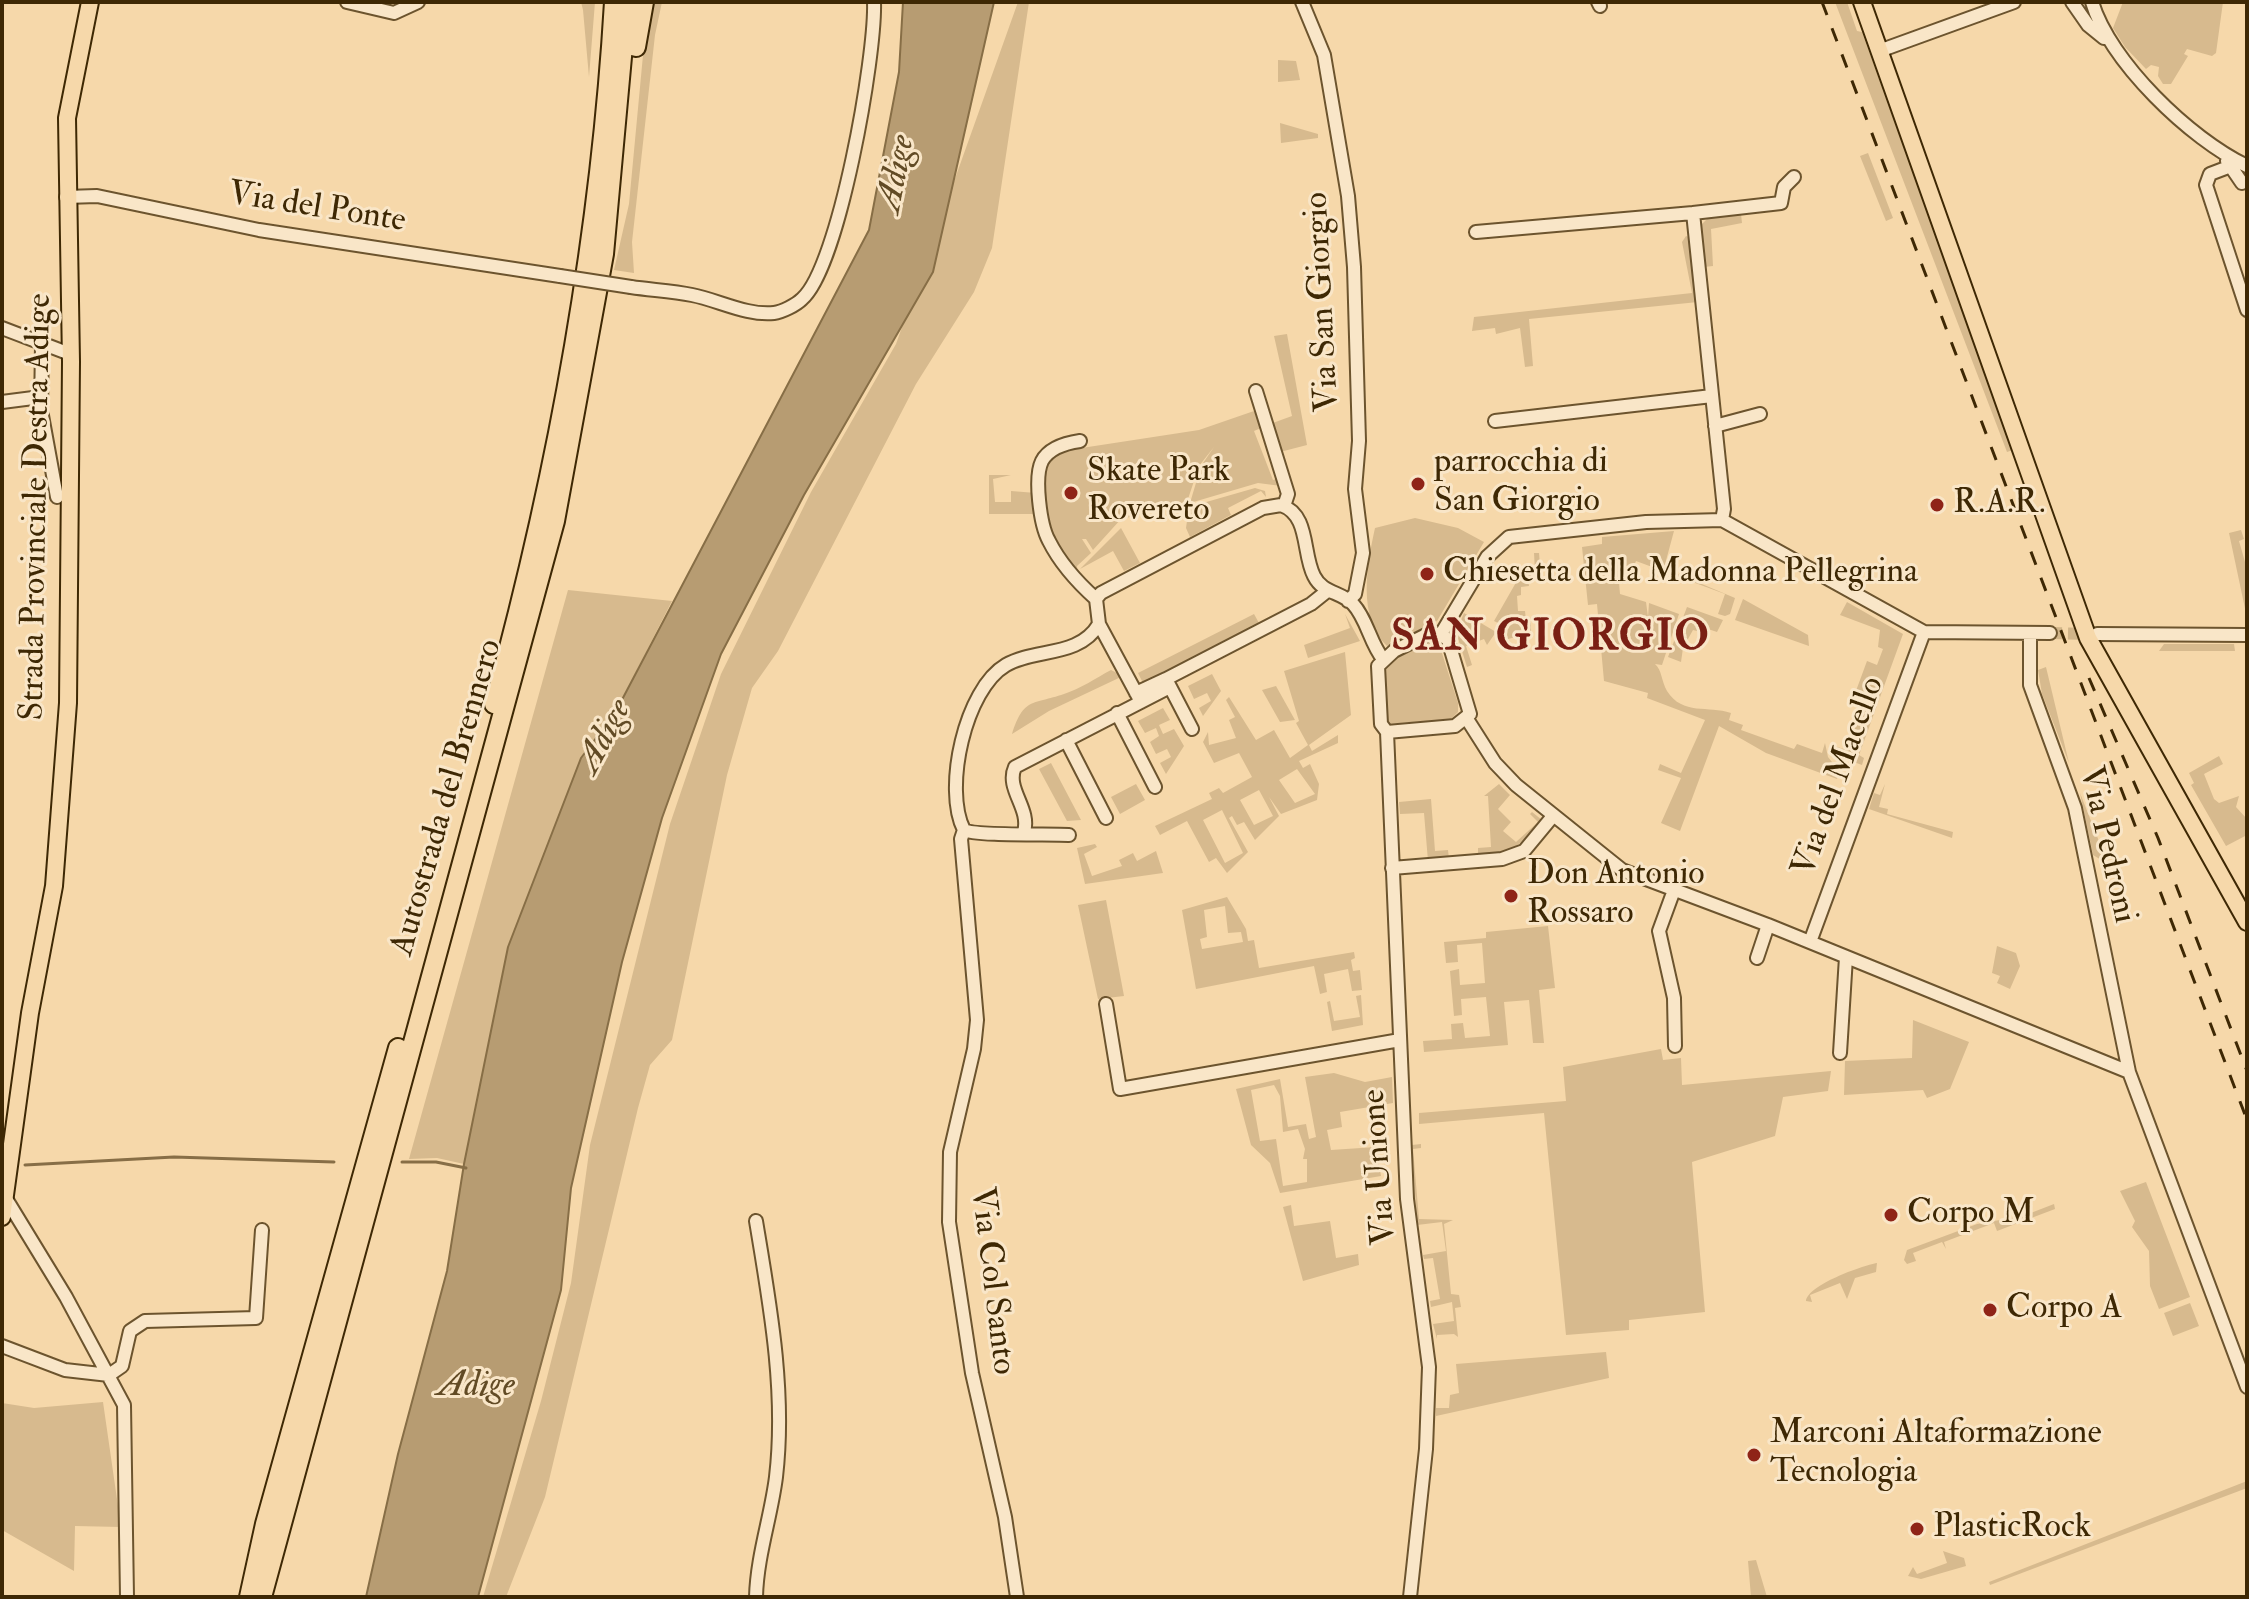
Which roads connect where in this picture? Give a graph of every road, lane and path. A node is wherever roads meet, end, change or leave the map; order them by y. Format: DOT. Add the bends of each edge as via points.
graph roads {
  1 [pos="90,2"];
  2 [pos="347,2"];
  3 [pos="418,2"];
  4 [pos="602,2"];
  5 [pos="614,2"];
  6 [pos="627,2"];
  7 [pos="644,2"];
  8 [pos="874,2"];
  9 [pos="1302,2"];
  10 [pos="1862,2"];
  11 [pos="2014,2"];
  12 [pos="2072,2"];
  13 [pos="2092,2"];
  14 [pos="2107,41"];
  15 [pos="1879,51"];
  16 [pos="608,82"];
  17 [pos="619,119"];
  18 [pos="2224,155"];
  19 [pos="2231,166"];
  20 [pos="2247,167"];
  21 [pos="1794,177"];
  22 [pos="2245,187"];
  23 [pos="66,197"];
  24 [pos="1693,213"];
  25 [pos="1476,232"];
  26 [pos="2247,310"];
  27 [pos="2,328"];
  28 [pos="42,345"];
  29 [pos="70,354"];
  30 [pos="1256,391"];
  31 [pos="1712,396"];
  32 [pos="41,397"];
  33 [pos="2,402"];
  34 [pos="1760,414"];
  35 [pos="1495,421"];
  36 [pos="1715,426"];
  37 [pos="1080,441"];
  38 [pos="57,497"];
  39 [pos="1283,506"];
  40 [pos="1722,520"];
  41 [pos="1326,592"];
  42 [pos="1096,599"];
  43 [pos="1348,601"];
  44 [pos="1099,624"];
  45 [pos="1924,632"];
  46 [pos="2030,633"];
  47 [pos="2050,633"];
  48 [pos="1441,634"];
  49 [pos="2097,634"];
  50 [pos="2247,635"];
  51 [pos="1383,659"];
  52 [pos="1169,680"];
  53 [pos="1138,697"];
  54 [pos="1117,713"];
  55 [pos="1467,719"];
  56 [pos="1192,729"];
  57 [pos="1387,732"];
  58 [pos="1066,740"];
  59 [pos="1155,787"];
  60 [pos="1553,816"];
  61 [pos="1106,818"];
  62 [pos="964,830"];
  63 [pos="1024,832"];
  64 [pos="984,834"];
  65 [pos="1069,835"];
  66 [pos="964,859"];
  67 [pos="1392,868"];
  68 [pos="1674,890"];
  69 [pos="2240,894"];
  70 [pos="2247,922"];
  71 [pos="1768,925"];
  72 [pos="1810,942"];
  73 [pos="1846,957"];
  74 [pos="1757,958"];
  75 [pos="1106,1004"];
  76 [pos="1400,1040"];
  77 [pos="1675,1046"];
  78 [pos="1840,1053"];
  79 [pos="2129,1072"];
  80 [pos="5,1197"];
  81 [pos="2,1217"];
  82 [pos="756,1221"];
  83 [pos="262,1230"];
  84 [pos="2,1346"];
  85 [pos="109,1375"];
  86 [pos="2247,1387"];
  87 [pos="127,1597"];
  88 [pos="249,1597"];
  89 [pos="262,1597"];
  90 [pos="756,1597"];
  91 [pos="1017,1597"];
  92 [pos="1410,1597"];
  1 -- 23 [label="main road, Strada Provinciale Destra Adige" via="67,118"];
  2 -- 3 [label="street" via="394,13"];
  4 -- 16 [label="highway"];
  5 -- 16 [label="highway, Autostrada del Brennero"];
  6 -- 17 [label="highway, Autostrada del Brennero"];
  7 -- 17 [label="highway" via="633,80"];
  8 -- 23 [label="street, Via del Ponte, bridge" via="872,65 854,157 819,271 803,298 776,313 692,295 259,230 97,196"];
  9 -- 43 [label="street, Via San Giorgio" via="1326,62 1354,267 1359,441 1355,489 1363,553 1355,594"];
  10 -- 15 [label="main road"];
  11 -- 15 [label="street"];
  12 -- 14 [label="street"];
  13 -- 14 [label="street"];
  14 -- 18 [label="street" via="2157,96"];
  15 -- 69 [label="main road" via="2088,638"];
  16 -- 88 [label="highway, Autostrada del Brennero" via="578,329 518,615"];
  17 -- 89 [label="highway, Autostrada del Brennero" via="602,267 555,521"];
  18 -- 19 [label="street"];
  18 -- 20 [label="street"];
  19 -- 22 [label="street"];
  19 -- 26 [label="street" via="2210,174 2206,185"];
  20 -- 22 [label="street"];
  21 -- 24 [label="street" via="1784,187 1781,203"];
  23 -- 29 [label="main road, Strada Provinciale Destra Adige"];
  24 -- 25 [label="street"];
  24 -- 31 [label="street"];
  27 -- 28 [label="street"];
  28 -- 29 [label="street"];
  28 -- 32 [label="street"];
  29 -- 80 [label="main road, Strada Provinciale Destra Adige" via="68,703 54,886"];
  30 -- 39 [label="street, Via San Giorgio" via="1288,494"];
  31 -- 35 [label="street"];
  31 -- 36 [label="street"];
  32 -- 33 [label="street"];
  32 -- 38 [label="street"];
  34 -- 36 [label="street"];
  36 -- 40 [label="street"];
  37 -- 42 [label="street" via="1059,446 1040,464 1040,508 1055,552"];
  39 -- 41 [label="street, Via San Giorgio" via="1300,521 1312,574"];
  39 -- 42 [label="street" via="1263,508"];
  40 -- 45 [label="street"];
  40 -- 48 [label="street" via="1646,522 1509,537 1487,557"];
  41 -- 43 [label="street"];
  41 -- 52 [label="street"];
  42 -- 44 [label="street"];
  43 -- 51 [label="street"];
  44 -- 53 [label="street"];
  44 -- 62 [label="street, Via Col Santo" via="1084,641 1010,662 984,687 959,752"];
  45 -- 46 [label="street"];
  45 -- 72 [label="street, Via del Macello"];
  46 -- 47 [label="street"];
  46 -- 79 [label="street, Via Pedroni" via="2030,685 2075,808"];
  48 -- 51 [label="street" via="1428,634"];
  48 -- 55 [label="street" via="1448,640 1468,700"];
  49 -- 50 [label="street"];
  51 -- 57 [label="street" via="1377,678 1381,724"];
  52 -- 53 [label="street"];
  52 -- 56 [label="street"];
  53 -- 54 [label="street"];
  54 -- 58 [label="street"];
  54 -- 59 [label="street"];
  55 -- 57 [label="street" via="1455,726"];
  55 -- 60 [label="street" via="1500,770"];
  57 -- 67 [label="street, Via Unione"];
  58 -- 61 [label="street"];
  58 -- 63 [label="street" via="1013,770 1014,789 1027,821"];
  60 -- 67 [label="street" via="1524,851 1502,859"];
  60 -- 68 [label="street" via="1614,865"];
  62 -- 64 [label="street"];
  62 -- 66 [label="street, Via Col Santo"];
  63 -- 64 [label="street"];
  63 -- 65 [label="street"];
  64 -- 66 [label="street"];
  66 -- 91 [label="street, Via Col Santo" via="977,1020 950,1152 949,1222 972,1373"];
  67 -- 76 [label="street, Via Unione"];
  68 -- 71 [label="street"];
  68 -- 77 [label="street" via="1659,931 1674,998"];
  69 -- 70 [label="main road"];
  71 -- 72 [label="street"];
  71 -- 74 [label="street"];
  72 -- 73 [label="street"];
  73 -- 78 [label="street"];
  73 -- 79 [label="street"];
  75 -- 76 [label="street" via="1120,1089"];
  76 -- 92 [label="street, Via Unione" via="1407,1199 1429,1367"];
  79 -- 86 [label="street, Via Pedroni"];
  80 -- 81 [label="main road, Strada Provinciale Destra Adige"];
  80 -- 85 [label="street"];
  82 -- 90 [label="street" via="771,1310 778,1401 776,1477"];
  83 -- 85 [label="street" via="256,1318 145,1321 130,1331 122,1366"];
  84 -- 85 [label="street" via="65,1370"];
  85 -- 87 [label="street" via="124,1405"];
}
